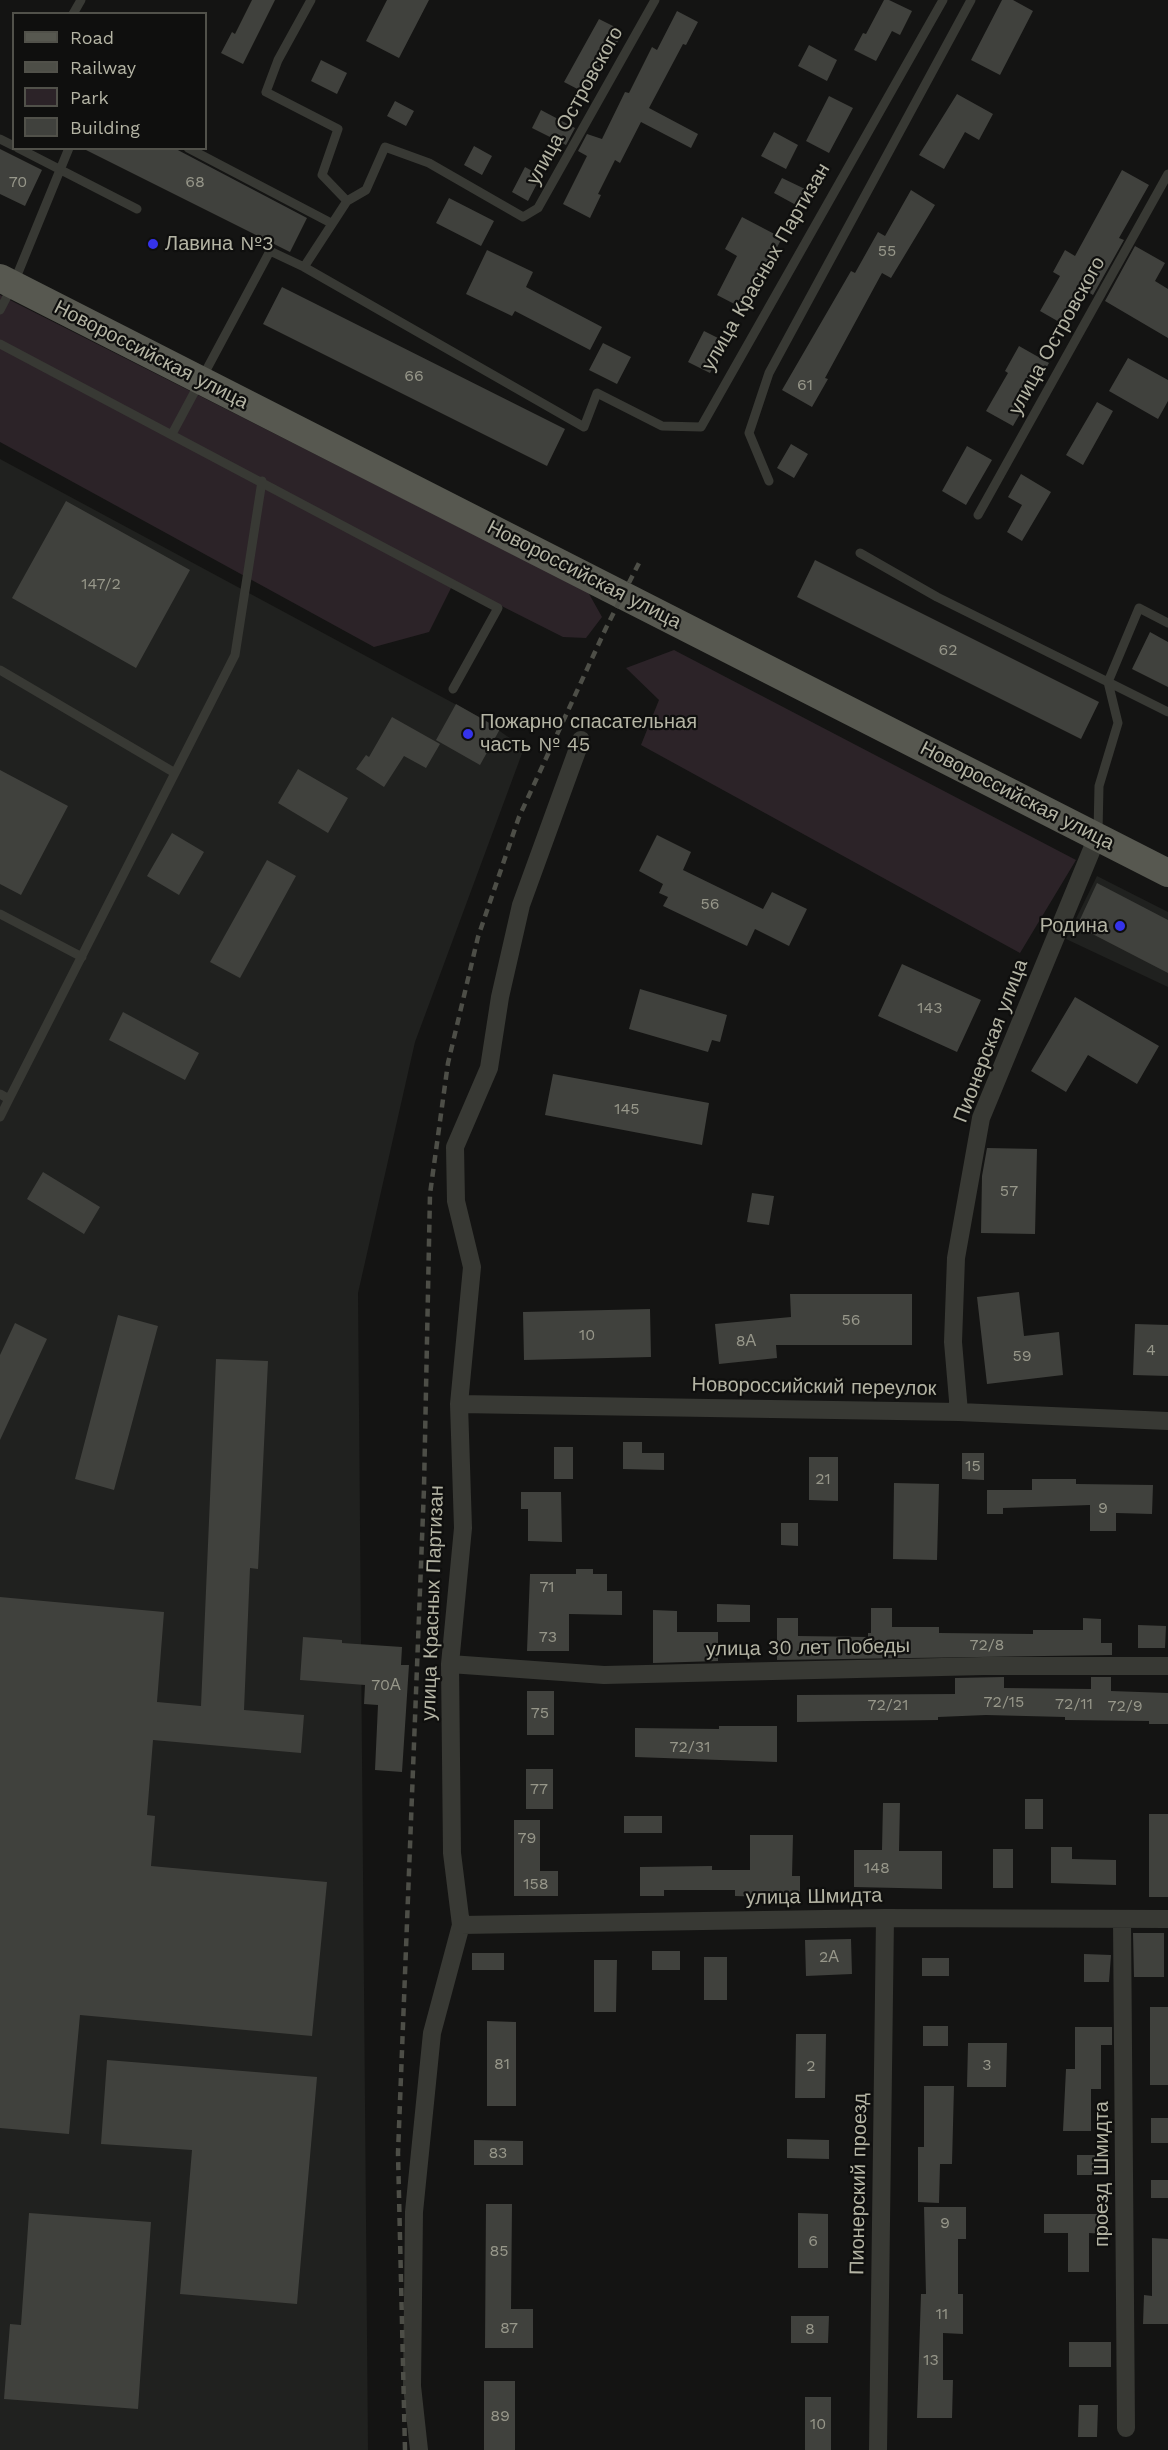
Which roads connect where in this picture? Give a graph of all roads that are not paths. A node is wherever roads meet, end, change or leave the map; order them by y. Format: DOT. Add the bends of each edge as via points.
graph roads {
  1 [pos="311,0"];
  2 [pos="655,0"];
  3 [pos="943,0"];
  4 [pos="971,0"];
  5 [pos="22,150"];
  6 [pos="68,150"];
  7 [pos="192,150"];
  8 [pos="59,170"];
  9 [pos="1168,174"];
  10 [pos="347,201"];
  11 [pos="137,209"];
  12 [pos="330,223"];
  13 [pos="304,267"];
  14 [pos="7,282"];
  15 [pos="0,310"];
  16 [pos="0,344"];
  17 [pos="202,381"];
  18 [pos="172,434"];
  19 [pos="262,481"];
  20 [pos="769,481"];
  21 [pos="978,515"];
  22 [pos="860,553"];
  23 [pos="1168,623"];
  24 [pos="0,670"];
  25 [pos="1108,682"];
  26 [pos="453,689"];
  27 [pos="1168,712"];
  28 [pos="581,740"];
  29 [pos="175,773"];
  30 [pos="1097,837"];
  31 [pos="1168,873"];
  32 [pos="0,914"];
  33 [pos="82,957"];
  34 [pos="4,1097"];
  35 [pos="0,1117"];
  36 [pos="459,1404"];
  37 [pos="959,1412"];
  38 [pos="1168,1421"];
  39 [pos="450,1664"];
  40 [pos="1168,1665"];
  41 [pos="885,1918"];
  42 [pos="1168,1919"];
  43 [pos="1122,1920"];
  44 [pos="461,1925"];
  45 [pos="1126,2428"];
  46 [pos="419,2450"];
  47 [pos="878,2450"];
  1 -- 10 [label="lane" via="278,60 266,92 338,129 322,175"];
  2 -- 10 [label="lane, улица Островского" via="538,208 523,217 429,163 385,147 366,190"];
  3 -- 13 [label="lane, улица Красных Партизан" via="701,427 662,426 597,393 584,428"];
  4 -- 20 [label="lane" via="769,373 749,433"];
  5 -- 8 [label="lane"];
  6 -- 8 [label="lane"];
  7 -- 12 [label="lane"];
  8 -- 11 [label="lane"];
  8 -- 14 [label="lane"];
  9 -- 21 [label="lane, улица Островского"];
  10 -- 12 [label="lane"];
  12 -- 13 [label="lane"];
  13 -- 17 [label="lane" via="270,251"];
  14 -- 15 [label="lane"];
  14 -- 17 [label="main road, Новороссийская улица"];
  16 -- 18 [label="lane"];
  17 -- 18 [label="lane"];
  17 -- 30 [label="main road, Новороссийская улица"];
  18 -- 19 [label="lane"];
  19 -- 26 [label="lane" via="498,608"];
  19 -- 29 [label="lane" via="235,656"];
  22 -- 25 [label="lane" via="937,597"];
  23 -- 25 [label="lane" via="1139,608"];
  24 -- 29 [label="lane"];
  25 -- 27 [label="lane"];
  25 -- 30 [label="lane" via="1118,723 1099,786"];
  28 -- 36 [label="street, улица Красных Партизан" via="521,905 489,1068 455,1147 456,1201 472,1267"];
  29 -- 33 [label="lane"];
  30 -- 31 [label="main road, Новороссийская улица"];
  30 -- 37 [label="street, Пионерская улица" via="981,1118 956,1258 953,1342"];
  32 -- 33 [label="lane"];
  33 -- 34 [label="lane"];
  34 -- 35 [label="lane"];
  36 -- 37 [label="street, Новороссийский переулок"];
  36 -- 39 [label="street, улица Красных Партизан" via="463,1528"];
  37 -- 38 [label="street, Новороссийский переулок"];
  39 -- 40 [label="street, улица 30 лет Победы" via="604,1675"];
  39 -- 44 [label="street, улица Красных Партизан" via="452,1853"];
  41 -- 43 [label="street, улица Шмидта"];
  41 -- 44 [label="street, улица Шмидта"];
  41 -- 47 [label="street, Пионерский проезд"];
  42 -- 43 [label="street, улица Шмидта"];
  43 -- 45 [label="street, проезд Шмидта"];
  44 -- 46 [label="street, улица Красных Партизан" via="432,2033 414,2212 412,2386"];
}
